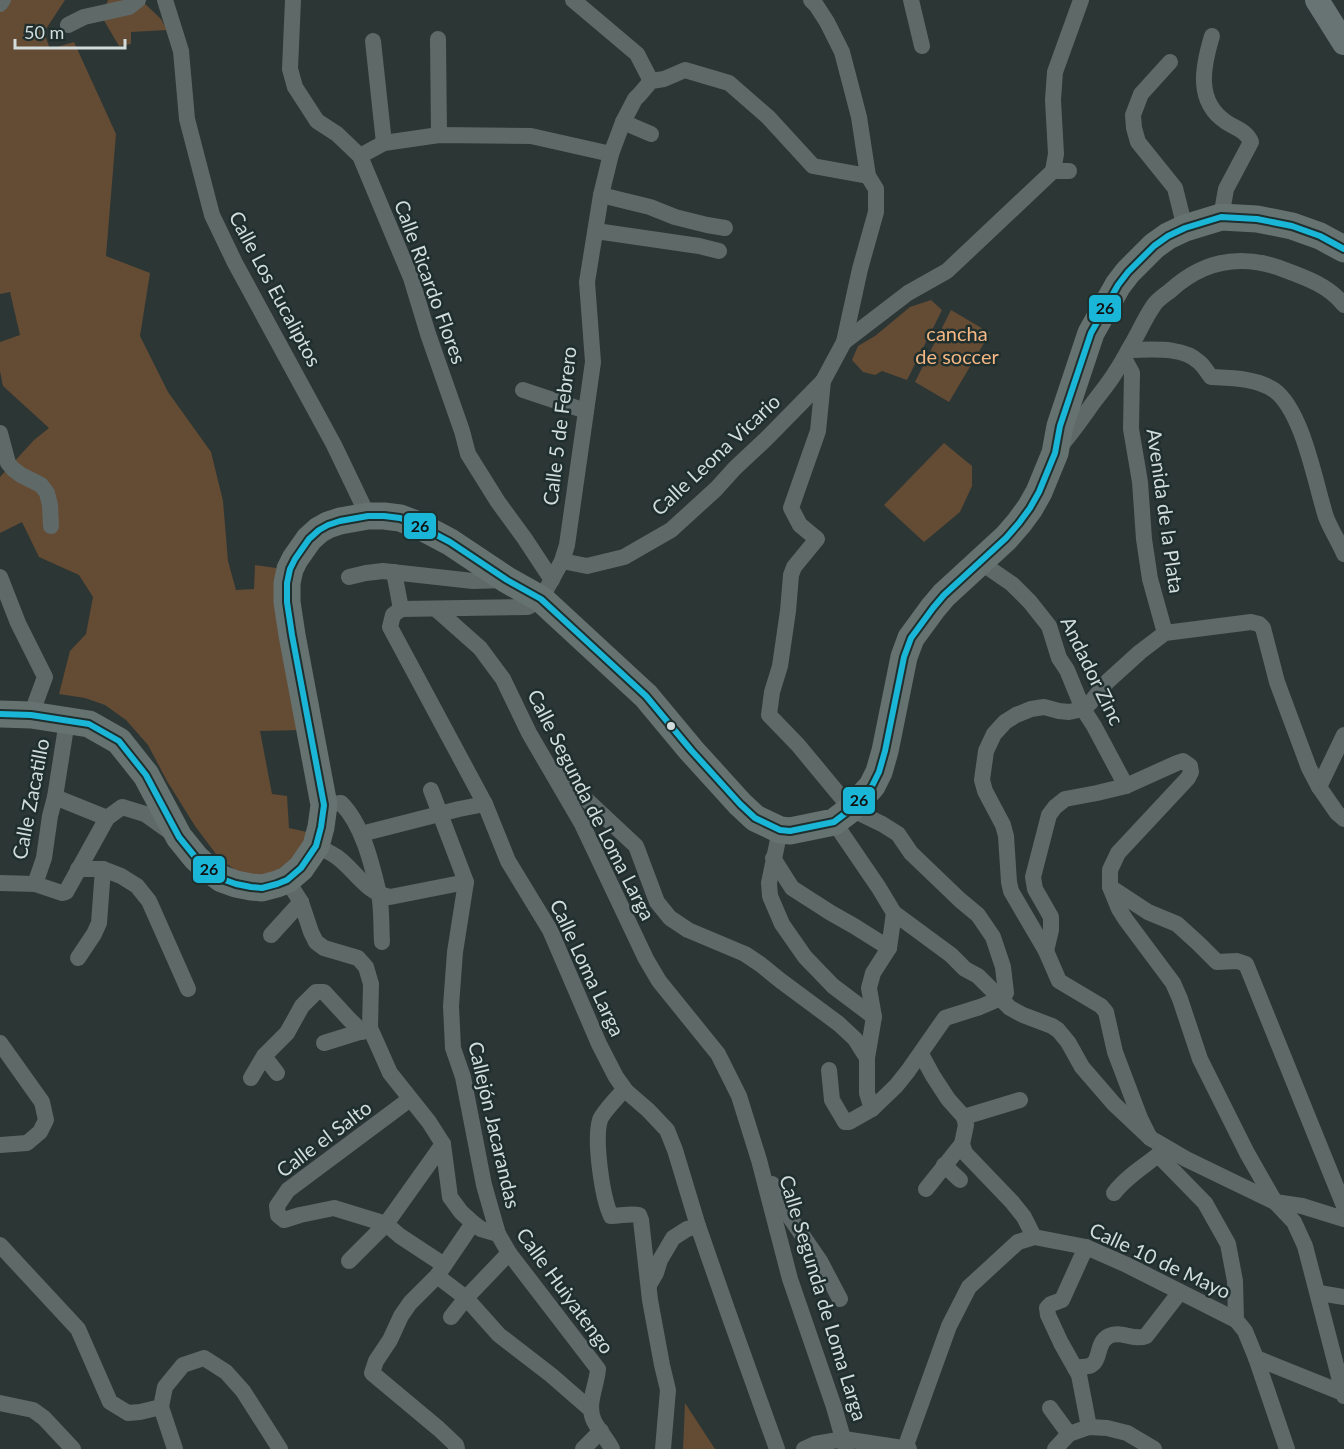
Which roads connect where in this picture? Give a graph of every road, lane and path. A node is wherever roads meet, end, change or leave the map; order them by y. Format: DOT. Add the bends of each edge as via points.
graph roads {
  1 [pos="3,0"];
  2 [pos="138,0"];
  3 [pos="165,0"];
  4 [pos="293,0"];
  5 [pos="811,0"];
  6 [pos="911,0"];
  7 [pos="1082,0"];
  8 [pos="1317,0"];
  9 [pos="576,1"];
  10 [pos="0,4"];
  11 [pos="68,25"];
  12 [pos="1212,36"];
  13 [pos="438,39"];
  14 [pos="373,41"];
  15 [pos="1344,43"];
  16 [pos="922,46"];
  17 [pos="1170,62"];
  18 [pos="651,81"];
  19 [pos="623,122"];
  20 [pos="651,134"];
  21 [pos="439,135"];
  22 [pos="384,143"];
  23 [pos="611,154"];
  24 [pos="360,156"];
  25 [pos="868,176"];
  26 [pos="601,195"];
  27 [pos="1221,217"];
  28 [pos="725,228"];
  29 [pos="1185,228"];
  30 [pos="596,231"];
  31 [pos="1344,249"];
  32 [pos="719,251"];
  33 [pos="1344,305"];
  34 [pos="844,342"];
  35 [pos="1127,354"];
  36 [pos="823,381"];
  37 [pos="523,390"];
  38 [pos="586,411"];
  39 [pos="0,433"];
  40 [pos="1055,453"];
  41 [pos="368,516"];
  42 [pos="51,526"];
  43 [pos="1344,554"];
  44 [pos="562,561"];
  45 [pos="980,562"];
  46 [pos="394,572"];
  47 [pos="0,577"];
  48 [pos="349,577"];
  49 [pos="507,580"];
  50 [pos="547,589"];
  51 [pos="401,609"];
  52 [pos="436,609"];
  53 [pos="1165,633"];
  54 [pos="1083,709"];
  55 [pos="0,714"];
  56 [pos="32,715"];
  57 [pos="67,721"];
  58 [pos="1344,735"];
  59 [pos="545,760"];
  60 [pos="1126,786"];
  61 [pos="1318,787"];
  62 [pos="432,790"];
  63 [pos="55,797"];
  64 [pos="333,804"];
  65 [pos="485,804"];
  66 [pos="441,814"];
  67 [pos="842,815"];
  68 [pos="1341,816"];
  69 [pos="107,818"];
  70 [pos="780,830"];
  71 [pos="361,834"];
  72 [pos="179,837"];
  73 [pos="316,846"];
  74 [pos="774,858"];
  75 [pos="103,868"];
  76 [pos="78,869"];
  77 [pos="286,880"];
  78 [pos="466,882"];
  79 [pos="0,883"];
  80 [pos="35,884"];
  81 [pos="1110,887"];
  82 [pos="379,896"];
  83 [pos="301,902"];
  84 [pos="894,914"];
  85 [pos="271,934"];
  86 [pos="382,942"];
  87 [pos="889,948"];
  88 [pos="1046,951"];
  89 [pos="78,958"];
  90 [pos="188,989"];
  91 [pos="1001,998"];
  92 [pos="874,1017"];
  93 [pos="366,1030"];
  94 [pos="331,1041"];
  95 [pos="0,1043"];
  96 [pos="921,1054"];
  97 [pos="264,1056"];
  98 [pos="867,1058"];
  99 [pos="829,1070"];
  100 [pos="277,1073"];
  101 [pos="251,1078"];
  102 [pos="626,1091"];
  103 [pos="410,1100"];
  104 [pos="1020,1100"];
  105 [pos="872,1109"];
  106 [pos="964,1117"];
  107 [pos="1150,1138"];
  108 [pos="442,1144"];
  109 [pos="962,1144"];
  110 [pos="0,1145"];
  111 [pos="1162,1151"];
  112 [pos="759,1160"];
  113 [pos="944,1165"];
  114 [pos="960,1180"];
  115 [pos="926,1189"];
  116 [pos="1114,1194"];
  117 [pos="1275,1202"];
  118 [pos="1344,1206"];
  119 [pos="1344,1219"];
  120 [pos="473,1223"];
  121 [pos="386,1224"];
  122 [pos="698,1226"];
  123 [pos="498,1234"];
  124 [pos="1034,1237"];
  125 [pos="0,1245"];
  126 [pos="1086,1247"];
  127 [pos="509,1253"];
  128 [pos="350,1261"];
  129 [pos="440,1270"];
  130 [pos="648,1286"];
  131 [pos="1180,1292"];
  132 [pos="1319,1293"];
  133 [pos="1344,1297"];
  134 [pos="466,1298"];
  135 [pos="840,1299"];
  136 [pos="451,1317"];
  137 [pos="1236,1320"];
  138 [pos="1256,1358"];
  139 [pos="1074,1368"];
  140 [pos="1344,1394"];
  141 [pos="0,1403"];
  142 [pos="160,1407"];
  143 [pos="1050,1408"];
  144 [pos="590,1409"];
  145 [pos="1089,1427"];
  146 [pos="601,1431"];
  147 [pos="1069,1434"];
  148 [pos="845,1444"];
  149 [pos="907,1448"];
  150 [pos="73,1449"];
  151 [pos="175,1449"];
  152 [pos="280,1449"];
  153 [pos="457,1449"];
  154 [pos="583,1449"];
  155 [pos="612,1449"];
  156 [pos="663,1449"];
  157 [pos="777,1449"];
  158 [pos="804,1449"];
  159 [pos="1055,1449"];
  160 [pos="1154,1449"];
  161 [pos="1287,1449"];
  1 -- 10 [label="street"];
  2 -- 11 [label="street" via="129,7 84,17"];
  3 -- 41 [label="street, Calle Los Eucaliptos" via="180,51 187,119 212,215"];
  4 -- 24 [label="street, Calle Ricardo Flores" via="291,69 295,87 317,121"];
  5 -- 25 [label="street" via="842,52 859,117"];
  6 -- 16 [label="street"];
  7 -- 34 [label="street" via="1055,72 1056,154 1061,171 946,271 908,293"];
  8 -- 15 [label="main road"];
  9 -- 18 [label="street" via="637,54"];
  12 -- 27 [label="street" via="1204,61 1204,95 1224,121 1245,133 1251,142 1226,189"];
  13 -- 21 [label="street"];
  14 -- 22 [label="street"];
  17 -- 29 [label="street" via="1141,94 1134,128 1138,142 1174,188"];
  18 -- 19 [label="street, Calle 5 de Febrero" via="634,99"];
  18 -- 25 [label="street" via="685,70 729,83 768,117 813,166"];
  19 -- 20 [label="street"];
  19 -- 23 [label="street, Calle 5 de Febrero"];
  21 -- 22 [label="street"];
  21 -- 23 [label="street" via="531,136"];
  22 -- 24 [label="street"];
  23 -- 26 [label="street, Calle 5 de Febrero"];
  24 -- 50 [label="street, Calle Ricardo Flores" via="411,279 468,454 525,539"];
  25 -- 34 [label="street" via="876,189 876,212"];
  26 -- 28 [label="street"];
  26 -- 30 [label="street, Calle 5 de Febrero"];
  27 -- 29 [label="main road"];
  27 -- 31 [label="main road" via="1292,226"];
  29 -- 40 [label="main road" via="1154,246 1118,285 1091,333"];
  30 -- 32 [label="street"];
  30 -- 38 [label="street, Calle 5 de Febrero" via="587,282 593,362"];
  33 -- 35 [label="street" via="1328,290 1297,274 1249,260 1221,262 1181,280 1155,303"];
  34 -- 36 [label="street"];
  35 -- 40 [label="street" via="1106,388"];
  35 -- 43 [label="street" via="1187,354 1211,377 1246,380 1275,391 1286,403 1304,438 1327,519"];
  35 -- 53 [label="street, Avenida de la Plata" via="1132,373 1131,429 1144,539"];
  36 -- 44 [label="street, Calle Leona Vicario" via="671,530 624,557 587,566"];
  36 -- 67 [label="street" via="818,431 792,508 800,525 817,539 791,575 780,666 769,716 798,746"];
  37 -- 38 [label="street"];
  38 -- 44 [label="street, Calle 5 de Febrero"];
  39 -- 42 [label="street" via="8,463 41,485 46,493"];
  40 -- 45 [label="main road" via="1030,508"];
  41 -- 49 [label="main road" via="400,518 416,524"];
  41 -- 64 [label="main road" via="328,525 309,539 290,569 287,583 292,635"];
  44 -- 50 [label="street, Calle 5 de Febrero"];
  45 -- 54 [label="street, Andador Zinc" via="1012,584 1049,626"];
  45 -- 67 [label="main road" via="944,595 911,638 879,772 872,786"];
  46 -- 48 [label="street"];
  46 -- 49 [label="street" via="473,581"];
  46 -- 51 [label="street"];
  47 -- 56 [label="street" via="45,677"];
  49 -- 50 [label="main road"];
  50 -- 52 [label="street" via="528,607"];
  50 -- 70 [label="main road" via="740,804 755,818"];
  51 -- 52 [label="street"];
  51 -- 65 [label="street, Calle Loma Larga" via="393,615 390,627"];
  52 -- 59 [label="street, Calle Segunda de Loma Larga" via="480,648 503,679"];
  53 -- 54 [label="street" via="1108,681"];
  53 -- 61 [label="street" via="1251,622 1263,628 1277,682"];
  54 -- 60 [label="street, Andador Zinc"];
  54 -- 88 [label="street" via="1030,709 1005,722 994,734 982,769 985,791 1006,836 1011,891"];
  55 -- 56 [label="main road"];
  56 -- 57 [label="main road"];
  57 -- 63 [label="street, Calle Zacatillo"];
  57 -- 72 [label="main road" via="89,724 125,746 146,775"];
  58 -- 61 [label="street"];
  59 -- 98 [label="street" via="636,846 657,902 670,918 760,964 839,1024"];
  59 -- 112 [label="street, Calle Segunda de Loma Larga" via="582,824 658,981 718,1054 739,1096"];
  60 -- 81 [label="street" via="1183,761 1190,765 1188,778 1118,853 1110,870"];
  60 -- 88 [label="street" via="1065,799 1048,815 1033,877 1035,889 1051,917"];
  61 -- 68 [label="street"];
  62 -- 66 [label="street, Callejón Jacarandas"];
  63 -- 69 [label="street"];
  63 -- 80 [label="street, Calle Zacatillo"];
  64 -- 71 [label="street" via="349,811"];
  64 -- 73 [label="main road"];
  65 -- 66 [label="street"];
  65 -- 102 [label="street, Calle Loma Larga" via="508,861 550,930 599,1044"];
  66 -- 71 [label="street"];
  66 -- 78 [label="street, Callejón Jacarandas"];
  67 -- 70 [label="main road" via="790,831"];
  67 -- 84 [label="street"];
  67 -- 91 [label="street" via="882,824 898,834 911,853 978,915 993,937 1004,967 1006,993"];
  69 -- 72 [label="street" via="122,807 144,814"];
  69 -- 76 [label="street, Calle Zacatillo"];
  70 -- 74 [label="street"];
  71 -- 82 [label="street"];
  72 -- 77 [label="main road" via="196,858 222,879 262,888"];
  73 -- 77 [label="main road" via="301,868"];
  73 -- 82 [label="street" via="337,857"];
  74 -- 87 [label="street" via="792,888"];
  74 -- 92 [label="street" via="770,896 782,924 833,986"];
  75 -- 76 [label="street"];
  75 -- 89 [label="street" via="99,923"];
  75 -- 90 [label="street" via="137,886 148,901"];
  76 -- 80 [label="street, Calle Zacatillo" via="66,892"];
  77 -- 83 [label="street, Calle Huiyatengo"];
  78 -- 82 [label="street"];
  78 -- 123 [label="street, Callejón Jacarandas" via="455,952 453,1048"];
  79 -- 80 [label="street, Calle Zacatillo"];
  81 -- 117 [label="street" via="1126,920 1173,983 1200,1059"];
  81 -- 118 [label="street" via="1148,912 1177,924 1217,962 1246,964"];
  82 -- 86 [label="street"];
  83 -- 85 [label="street"];
  83 -- 93 [label="street, Calle Huiyatengo" via="316,942 358,958 366,967 371,984"];
  84 -- 87 [label="street"];
  84 -- 91 [label="street" via="978,976"];
  87 -- 92 [label="street" via="873,973 869,988"];
  88 -- 107 [label="street" via="1059,981 1106,1012 1115,1052"];
  91 -- 96 [label="street" via="945,1018"];
  91 -- 107 [label="street" via="1010,1008 1058,1030 1082,1067"];
  92 -- 98 [label="street"];
  93 -- 94 [label="street"];
  93 -- 97 [label="street" via="348,1018 324,992 316,992 302,1006 287,1033"];
  93 -- 103 [label="street, Calle Huiyatengo"];
  95 -- 110 [label="street" via="42,1102 46,1120 40,1132 27,1143"];
  96 -- 105 [label="street"];
  96 -- 106 [label="street" via="948,1099"];
  97 -- 100 [label="street"];
  97 -- 101 [label="street"];
  98 -- 105 [label="street" via="867,1094"];
  99 -- 105 [label="street" via="832,1100 845,1122"];
  102 -- 122 [label="street, Calle Loma Larga" via="667,1130"];
  102 -- 130 [label="street" via="600,1119 597,1146 611,1216 633,1214 642,1220"];
  103 -- 108 [label="street, Calle Huiyatengo"];
  103 -- 121 [label="street, Calle el Salto" via="288,1190 277,1206 278,1215 284,1220 334,1208"];
  104 -- 106 [label="street"];
  106 -- 109 [label="street"];
  107 -- 111 [label="street"];
  108 -- 120 [label="street, Calle Huiyatengo" via="450,1197"];
  108 -- 121 [label="street"];
  109 -- 113 [label="street"];
  109 -- 124 [label="street" via="965,1153 1024,1217"];
  111 -- 116 [label="street"];
  111 -- 117 [label="street"];
  111 -- 137 [label="street" via="1205,1203 1228,1244 1235,1281"];
  112 -- 135 [label="street, Calle Segunda de Loma Larga"];
  112 -- 148 [label="street, Calle Segunda de Loma Larga" via="790,1280"];
  113 -- 114 [label="street"];
  113 -- 115 [label="street"];
  117 -- 119 [label="street"];
  117 -- 132 [label="street" via="1294,1222 1302,1238"];
  120 -- 123 [label="street, Calle Huiyatengo"];
  120 -- 129 [label="street"];
  121 -- 128 [label="street"];
  121 -- 129 [label="street, Calle el Salto"];
  122 -- 130 [label="street" via="672,1238"];
  122 -- 157 [label="street, Calle Loma Larga"];
  123 -- 127 [label="street, Calle Huiyatengo"];
  124 -- 126 [label="street, Calle 10 de Mayo"];
  124 -- 149 [label="street" via="1018,1242 969,1287 949,1326"];
  125 -- 142 [label="street" via="78,1329 110,1402 128,1413"];
  126 -- 131 [label="street, Calle 10 de Mayo"];
  126 -- 139 [label="street" via="1062,1300 1047,1308"];
  127 -- 134 [label="street"];
  127 -- 144 [label="street, Calle Huiyatengo" via="598,1369"];
  129 -- 134 [label="street, Calle el Salto"];
  129 -- 153 [label="street" via="401,1316 372,1373"];
  130 -- 156 [label="street" via="668,1390"];
  131 -- 137 [label="street, Calle 10 de Mayo"];
  131 -- 139 [label="street" via="1146,1336 1112,1334 1100,1345 1093,1364"];
  132 -- 133 [label="street"];
  132 -- 140 [label="street"];
  134 -- 136 [label="street"];
  134 -- 144 [label="street, Calle el Salto" via="499,1335"];
  137 -- 138 [label="street"];
  138 -- 140 [label="street"];
  138 -- 161 [label="street"];
  139 -- 145 [label="street" via="1079,1375"];
  141 -- 150 [label="street" via="33,1410"];
  142 -- 151 [label="street"];
  142 -- 152 [label="street" via="165,1387 183,1365 204,1358 226,1372 243,1391"];
  143 -- 147 [label="street"];
  144 -- 146 [label="street"];
  145 -- 147 [label="street"];
  145 -- 160 [label="street" via="1127,1433"];
  146 -- 154 [label="street"];
  146 -- 155 [label="street"];
  147 -- 159 [label="street"];
  148 -- 149 [label="street"];
  148 -- 158 [label="street" via="815,1444"];
}
